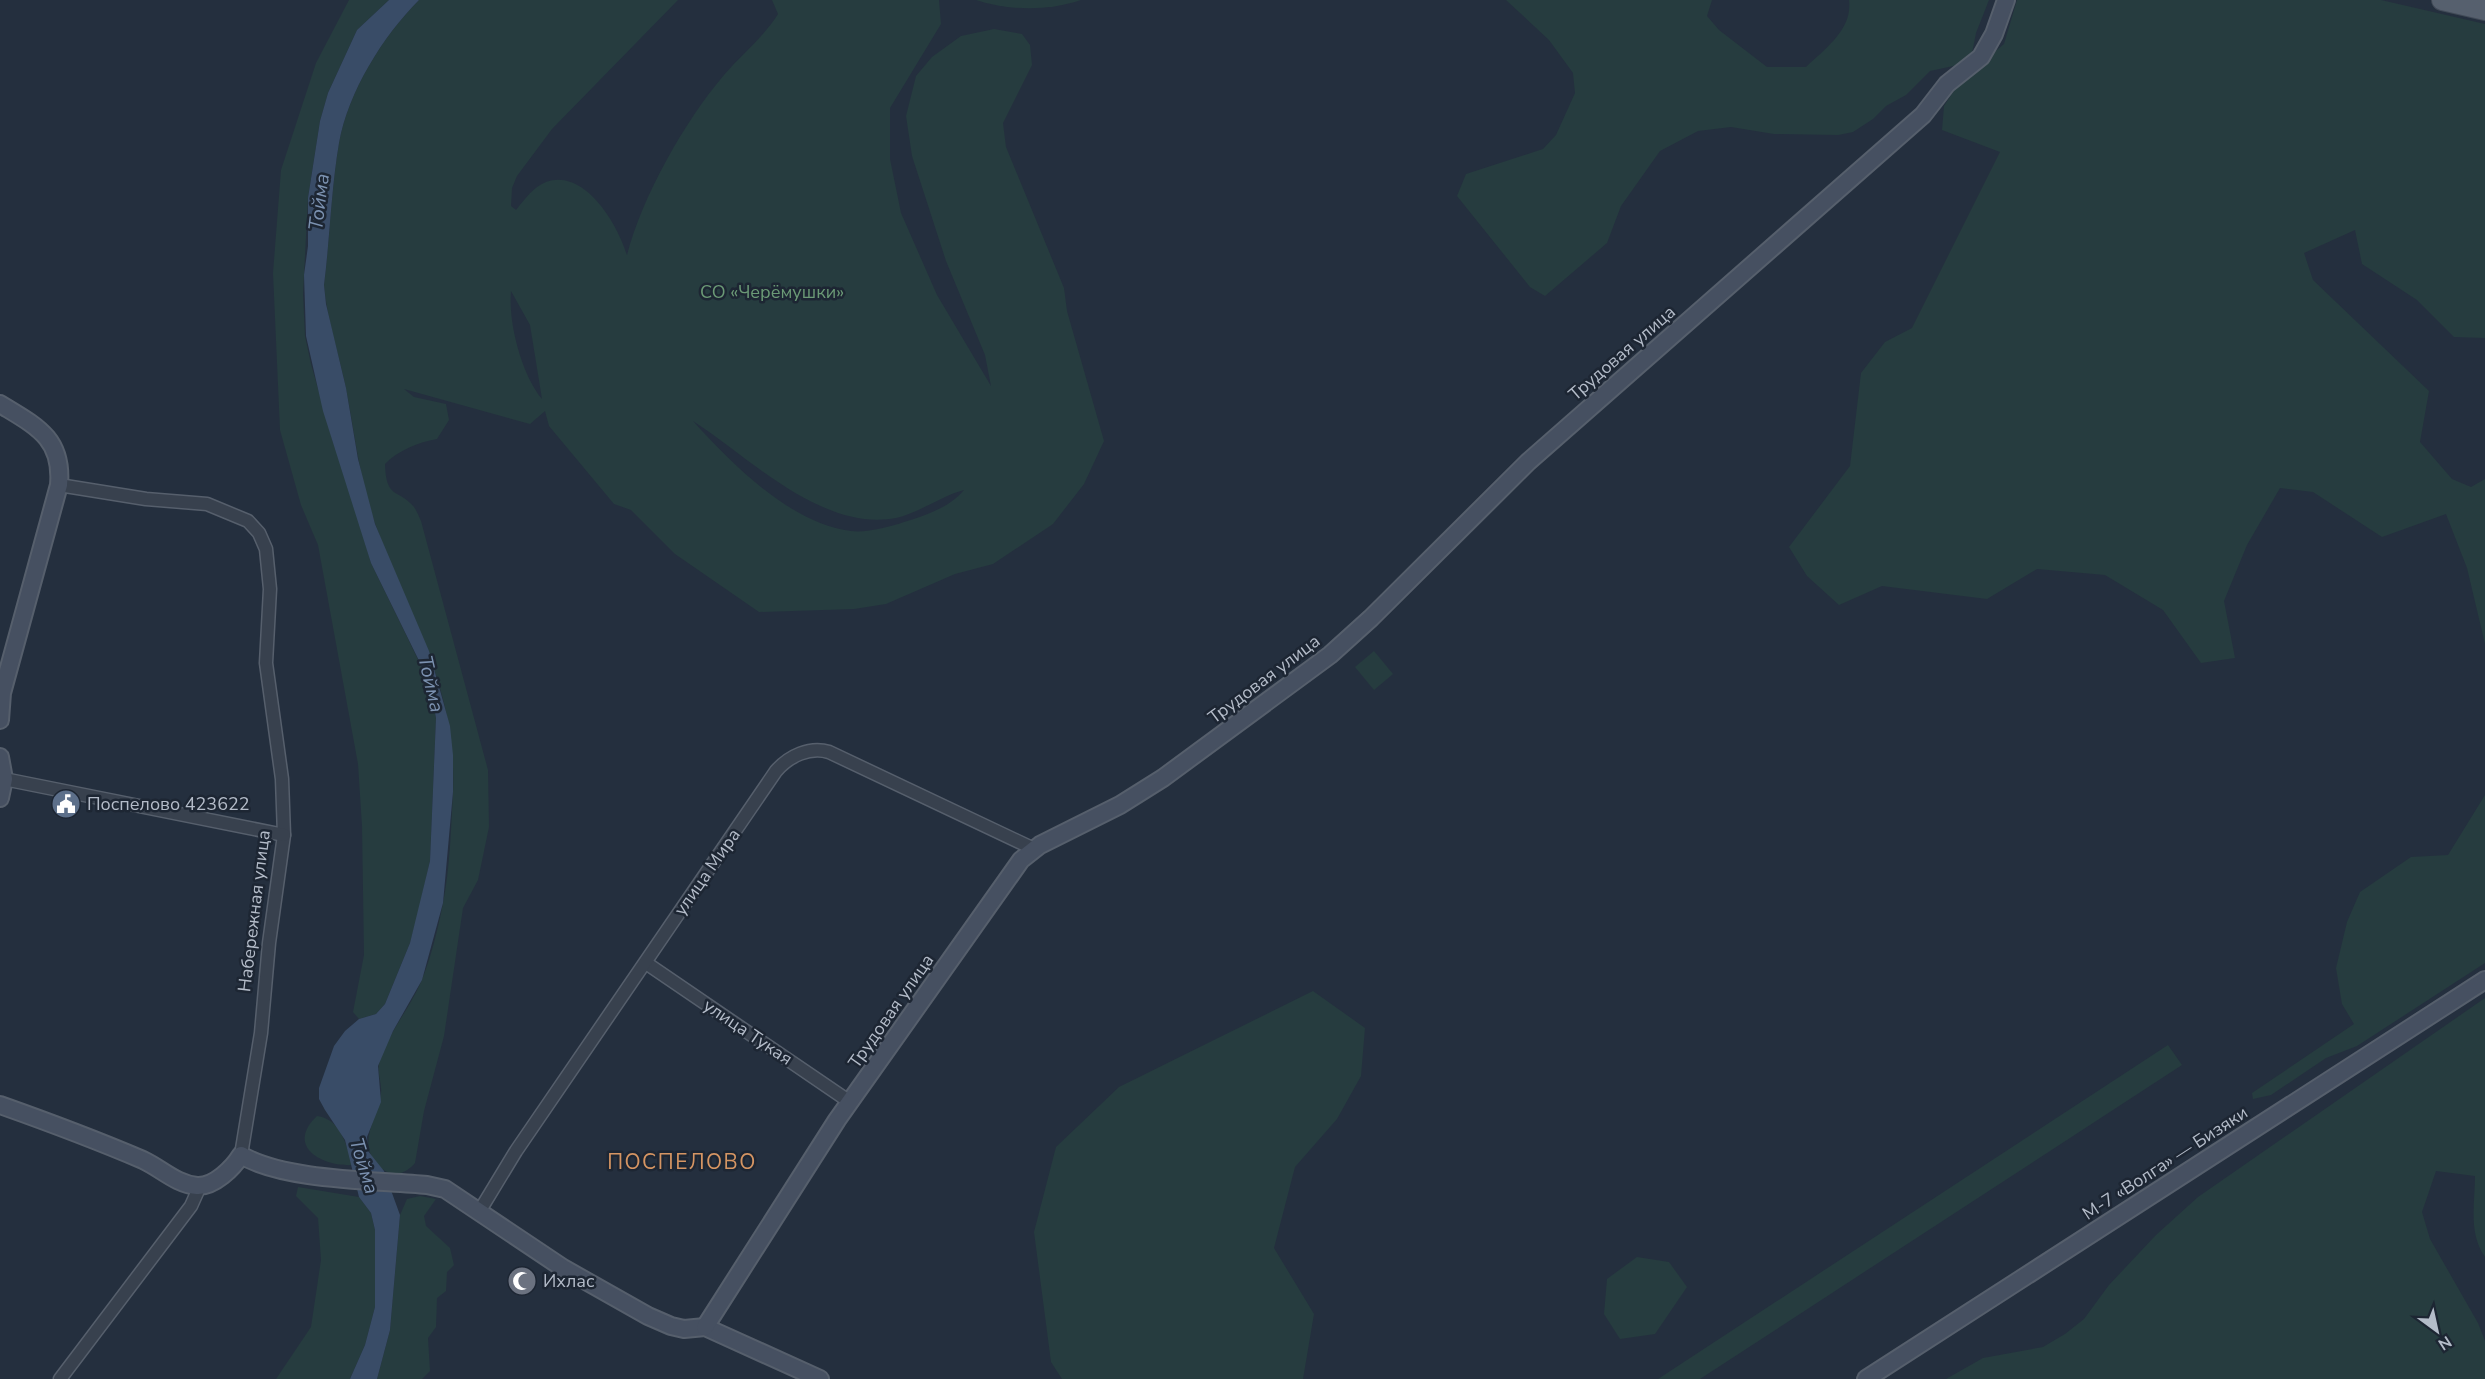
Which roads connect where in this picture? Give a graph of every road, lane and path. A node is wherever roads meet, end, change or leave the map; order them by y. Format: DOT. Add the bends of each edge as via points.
graph roads {
  1 [pos="2006,0"];
  2 [pos="2442,0"];
  3 [pos="2485,10"];
  4 [pos="0,404"];
  5 [pos="59,485"];
  6 [pos="0,720"];
  7 [pos="0,757"];
  8 [pos="4,779"];
  9 [pos="0,798"];
  10 [pos="284,835"];
  11 [pos="1034,849"];
  12 [pos="646,963"];
  13 [pos="2485,980"];
  14 [pos="850,1102"];
  15 [pos="0,1105"];
  16 [pos="241,1155"];
  17 [pos="200,1186"];
  18 [pos="479,1212"];
  19 [pos="705,1327"];
  20 [pos="60,1379"];
  21 [pos="820,1379"];
  22 [pos="1866,1379"];
  1 -- 11 [label="street, Трудовая улица" via="1981,57 1947,84 1923,115 1528,462 1330,655 1163,778"];
  2 -- 3 [label="main road"];
  4 -- 5 [label="street" via="45,435 58,456"];
  5 -- 6 [label="street" via="2,693"];
  5 -- 10 [label="street, Набережная улица" via="207,504 248,521 259,533 269,567 266,663 282,779"];
  7 -- 8 [label="street"];
  8 -- 9 [label="street"];
  8 -- 10 [label="street"];
  10 -- 16 [label="street, Набережная улица" via="268,943 261,1033"];
  11 -- 12 [label="street, улица Мира" via="829,752 806,751 776,771"];
  11 -- 14 [label="street, Трудовая улица" via="1009,877"];
  12 -- 14 [label="street, улица Тукая"];
  12 -- 18 [label="street, улица Мира" via="516,1151"];
  13 -- 22 [label="street, М-7 «Волга» — Бизяки"];
  14 -- 19 [label="street, Трудовая улица"];
  15 -- 17 [label="street" via="146,1162 174,1179"];
  16 -- 17 [label="street" via="233,1168"];
  16 -- 18 [label="street" via="258,1166 286,1172 445,1189"];
  17 -- 20 [label="street" via="191,1206"];
  18 -- 19 [label="street" via="563,1268 648,1316 684,1329"];
  19 -- 21 [label="street"];
}
